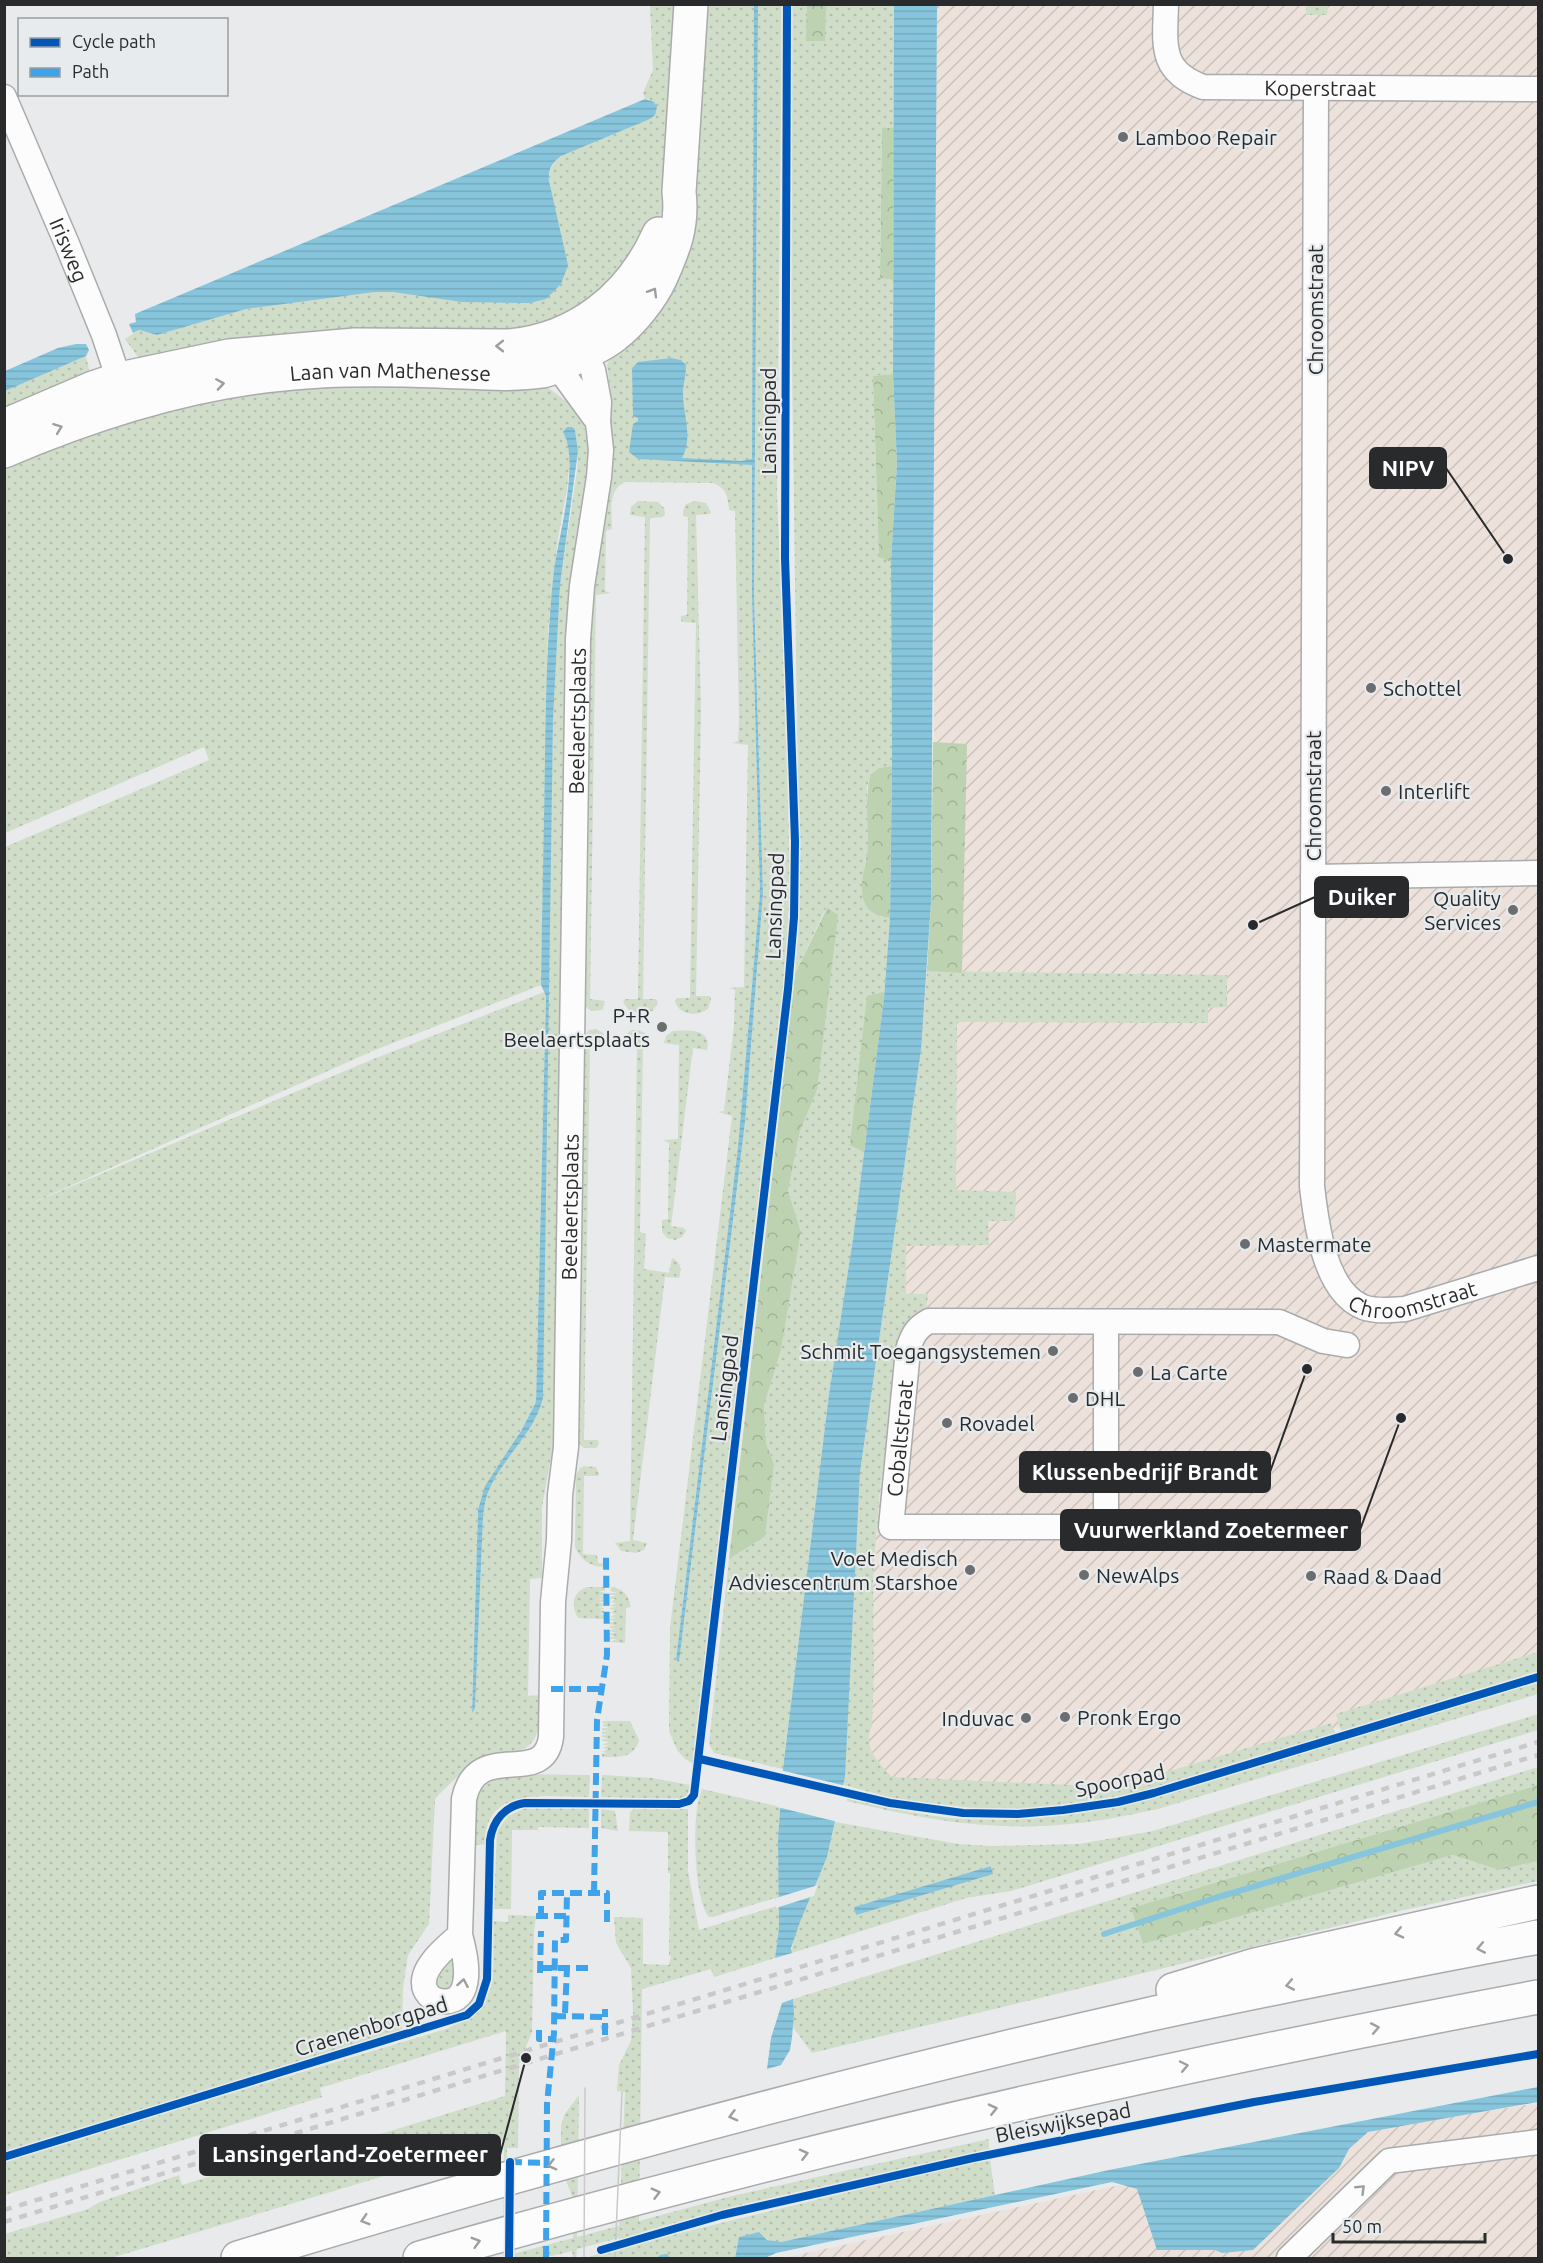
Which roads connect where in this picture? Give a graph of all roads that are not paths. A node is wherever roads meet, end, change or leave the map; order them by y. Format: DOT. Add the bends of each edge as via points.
graph roads {
  1 [pos="691,4"];
  2 [pos="1166,4"];
  3 [pos="1316,88"];
  4 [pos="1539,89"];
  5 [pos="4,97"];
  6 [pos="566,352"];
  7 [pos="124,392"];
  8 [pos="4,426"];
  9 [pos="4,451"];
  10 [pos="1539,873"];
  11 [pos="1312,877"];
  12 [pos="1539,1268"];
  13 [pos="1106,1322"];
  14 [pos="1347,1345"];
  15 [pos="1106,1526"];
  16 [pos="1346,1527"];
  17 [pos="1539,1902"];
  18 [pos="460,1935"];
  19 [pos="1539,1937"];
  20 [pos="1538,1998"];
  21 [pos="831,2091"];
  22 [pos="1539,2142"];
  23 [pos="237,2259"];
  24 [pos="420,2259"];
  25 [pos="1289,2259"];
  1 -- 6 [label="main road, Laan van Mathenesse" via="679,192 635,276 587,322"];
  2 -- 3 [label="street, Koperstraat" via="1166,53 1180,76 1190,82 1203,87"];
  3 -- 4 [label="street, Koperstraat"];
  3 -- 11 [label="street, Chroomstraat"];
  5 -- 7 [label="street, Irisweg"];
  6 -- 7 [label="main road, Laan van Mathenesse" via="534,344 355,345 282,350 229,356"];
  6 -- 18 [label="street, Beelaertsplaats" via="598,422 600,467 578,630 566,1447 553,1602 551,1737 537,1761 491,1766 467,1788"];
  7 -- 8 [label="main road, Laan van Mathenesse" via="93,388"];
  9 -- 7 [label="main road, Laan van Mathenesse, one-way"];
  10 -- 11 [label="street"];
  11 -- 12 [label="street, Chroomstraat" via="1312,1186 1320,1240 1334,1276 1346,1295 1362,1306 1405,1310"];
  13 -- 14 [label="street, Cobaltstraat" via="1279,1322 1323,1341"];
  13 -- 15 [label="street"];
  13 -- 15 [label="street, Cobaltstraat" via="929,1321 919,1327 908,1350 891,1527"];
  15 -- 16 [label="street, Cobaltstraat"];
  17 -- 21 [label="main road, one-way" via="1255,1965"];
  19 -- 21 [label="main road, one-way" via="1143,2016"];
  24 -- 20 [label="main road, one-way" via="737,2171 984,2111 1249,2053"];
  21 -- 23 [label="main road, one-way" via="492,2182"];
  25 -- 22 [label="street, one-way" via="1389,2161"];
}
